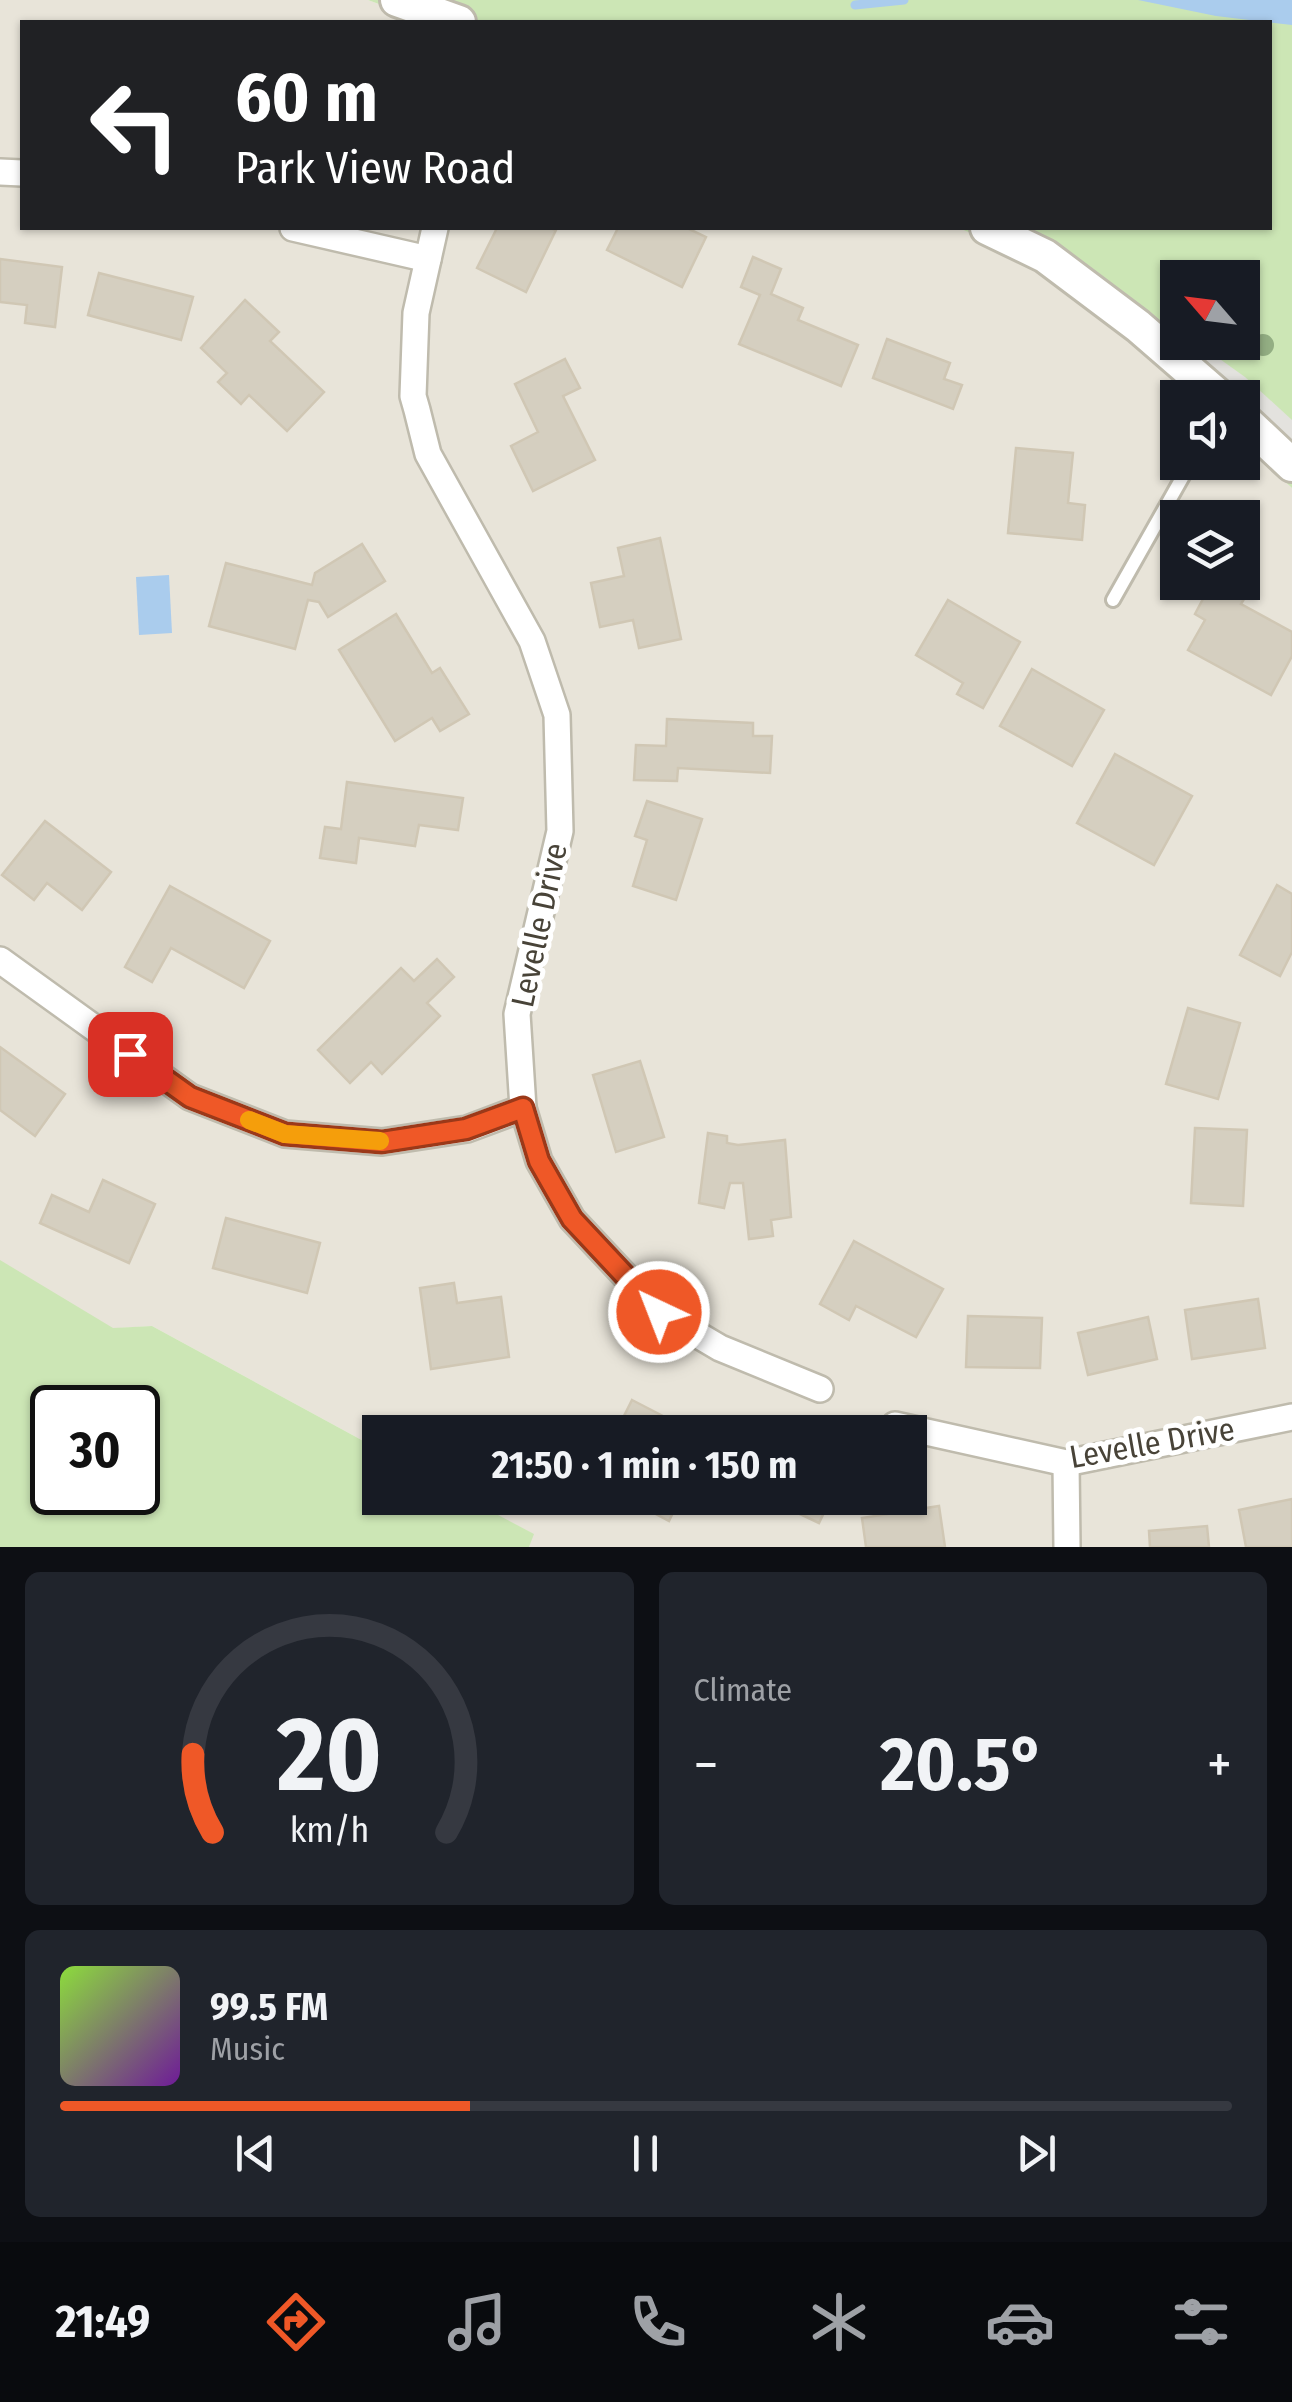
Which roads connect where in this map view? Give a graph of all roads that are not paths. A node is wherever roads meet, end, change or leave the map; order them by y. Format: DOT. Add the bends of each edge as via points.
graph roads {
  1 [pos="397,0"];
  2 [pos="453,20"];
  3 [pos="302,230"];
  4 [pos="435,230"];
  5 [pos="992,230"];
  6 [pos="428,259"];
  7 [pos="1200,380"];
  8 [pos="1260,435"];
  9 [pos="1292,465"];
  10 [pos="1181,480"];
  11 [pos="1113,600"];
  12 [pos="0,960"];
  13 [pos="523,1108"];
  14 [pos="820,1389"];
  15 [pos="1292,1417"];
  16 [pos="927,1433"];
  17 [pos="1066,1463"];
  18 [pos="1068,1547"];
  1 -- 2 [label="street"];
  3 -- 6 [label="street"];
  4 -- 6 [label="street, Levelle Drive"];
  5 -- 7 [label="street" via="1045,256"];
  6 -- 13 [label="street, Levelle Drive" via="416,313 413,396 428,454 532,641 557,715 560,831 517,1014"];
  8 -- 9 [label="street"];
  10 -- 11 [label="lane"];
  12 -- 13 [label="street" via="190,1097 285,1134 382,1142 466,1129"];
  13 -- 14 [label="street, Levelle Drive" via="539,1161 572,1219 659,1312 720,1348"];
  15 -- 17 [label="street, Levelle Drive"];
  16 -- 17 [label="street, Levelle Drive"];
  17 -- 18 [label="street"];
}
